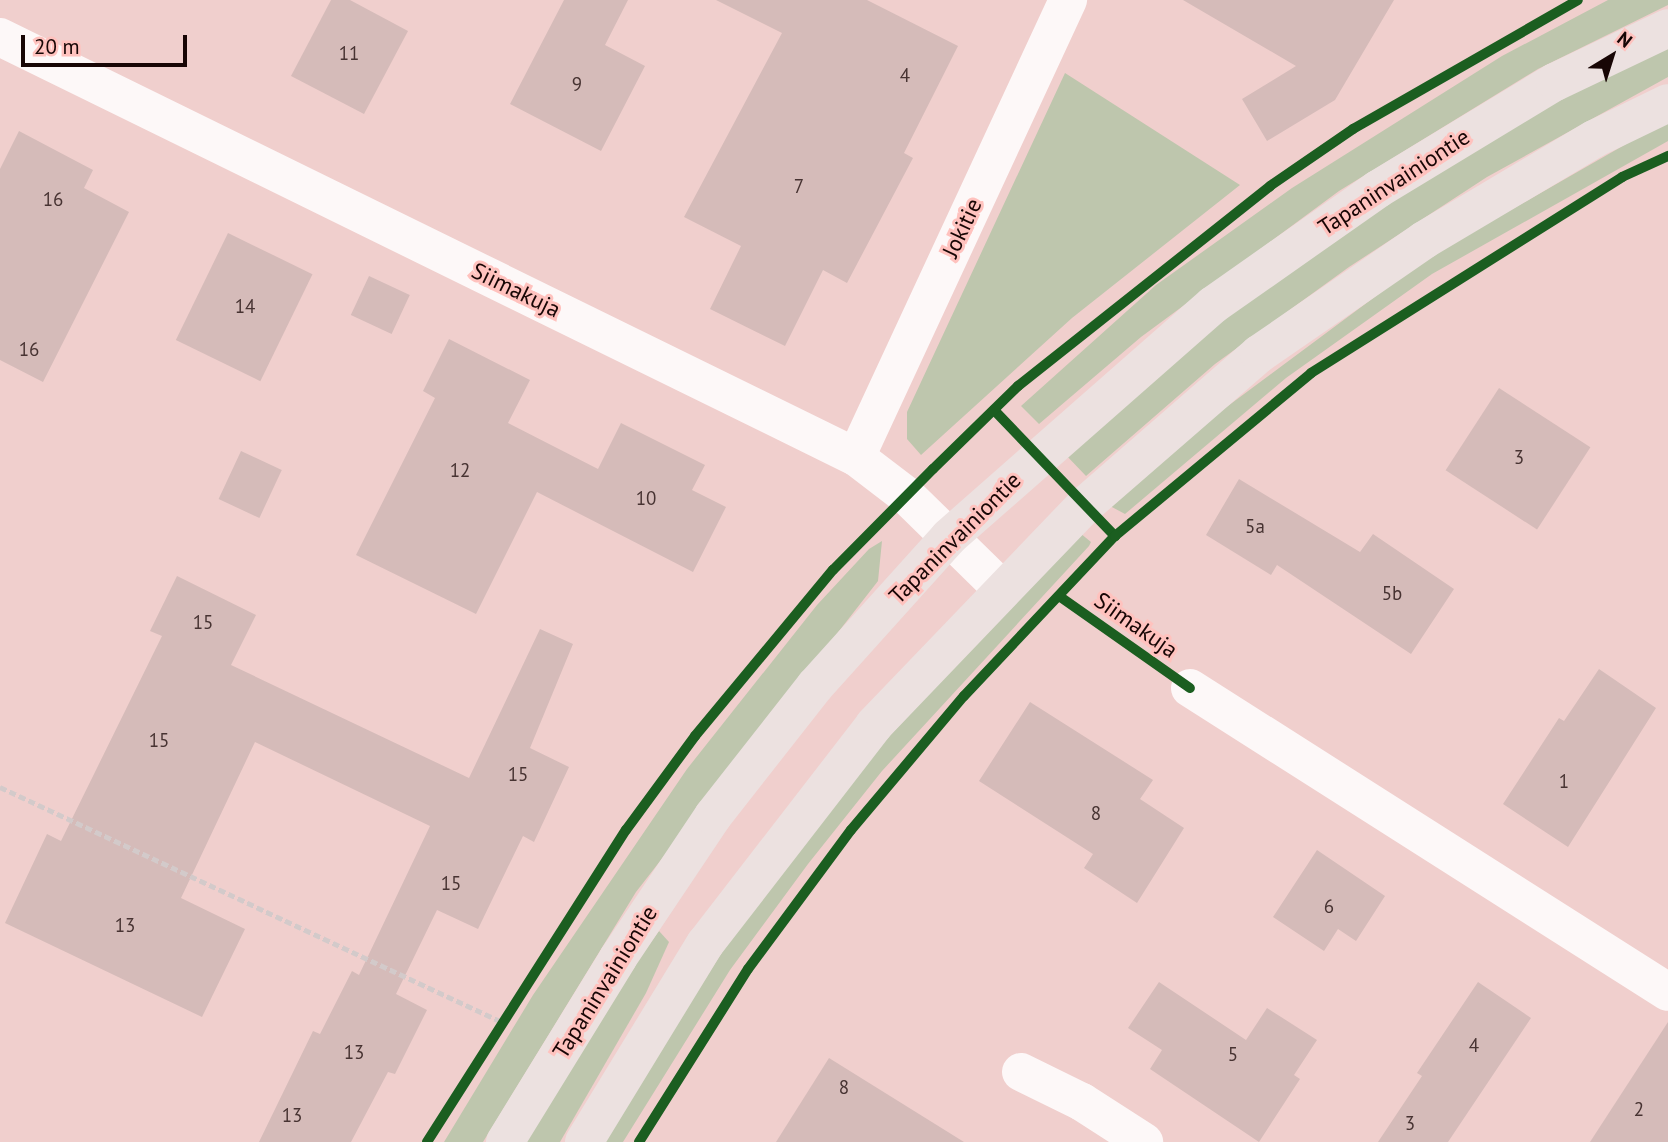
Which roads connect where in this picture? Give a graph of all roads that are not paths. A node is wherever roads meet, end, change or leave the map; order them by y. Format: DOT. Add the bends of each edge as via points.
graph roads {
  1 [pos="1068,0"];
  2 [pos="1668,28"];
  3 [pos="0,37"];
  4 [pos="1668,103"];
  5 [pos="856,457"];
  6 [pos="949,537"];
  7 [pos="1001,587"];
  8 [pos="1190,688"];
  9 [pos="1668,992"];
  10 [pos="1021,1072"];
  11 [pos="505,1142"];
  12 [pos="584,1142"];
  13 [pos="1144,1142"];
  1 -- 5 [label="street, Jokitie"];
  2 -- 6 [label="main road, Tapaninvainiontie" via="1555,82 1390,182 1224,297"];
  3 -- 5 [label="street, Siimakuja"];
  4 -- 7 [label="main road" via="1594,138 1423,240 1259,354 1084,506"];
  5 -- 6 [label="street, Siimakuja" via="900,489"];
  6 -- 7 [label="street, Siimakuja"];
  6 -- 11 [label="main road, Tapaninvainiontie" via="815,686 713,816 618,958"];
  7 -- 12 [label="main road" via="874,725 705,944"];
  8 -- 9 [label="street, Siimakuja"];
  10 -- 13 [label="street" via="1082,1102"];
}
